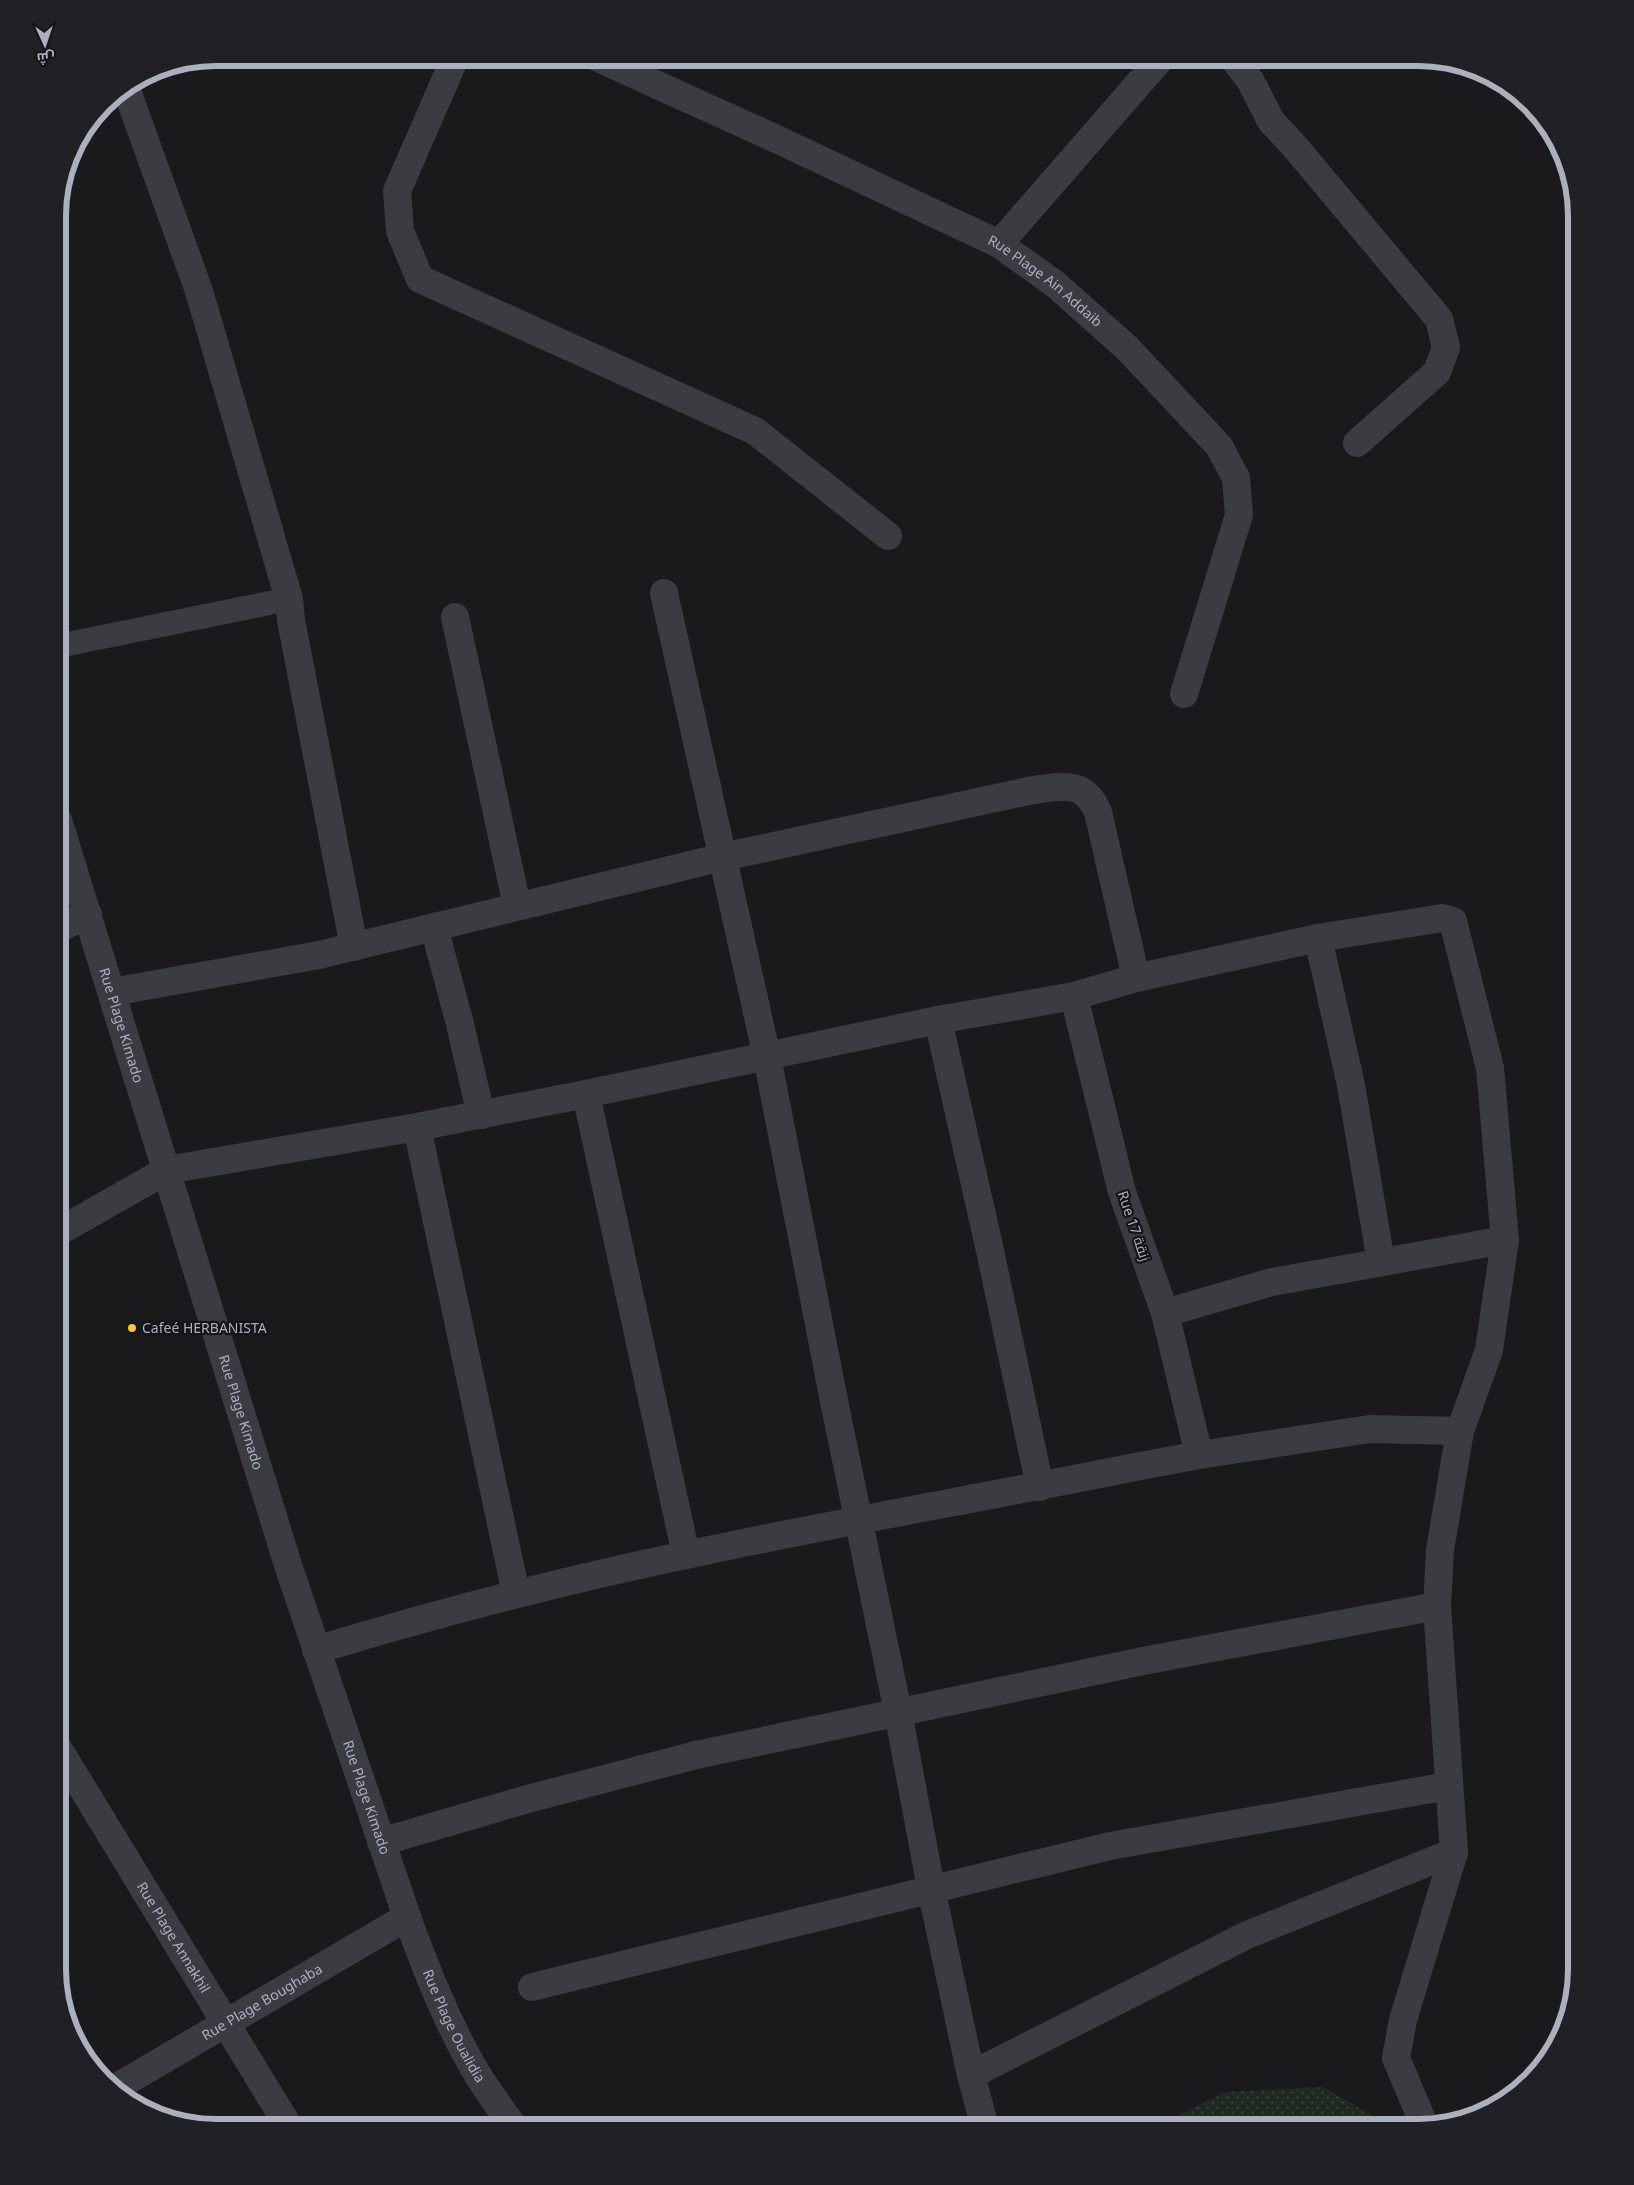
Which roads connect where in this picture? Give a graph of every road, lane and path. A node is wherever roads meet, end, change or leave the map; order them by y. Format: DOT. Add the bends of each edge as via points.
graph roads {
  1 [pos="451,67"];
  2 [pos="618,67"];
  3 [pos="1153,67"];
  4 [pos="1240,67"];
  5 [pos="128,95"];
  6 [pos="999,244"];
  7 [pos="1357,443"];
  8 [pos="888,536"];
  9 [pos="664,593"];
  10 [pos="289,599"];
  11 [pos="455,618"];
  12 [pos="67,644"];
  13 [pos="1184,694"];
  14 [pos="67,847"];
  15 [pos="723,856"];
  16 [pos="517,906"];
  17 [pos="88,914"];
  18 [pos="67,925"];
  19 [pos="434,927"];
  20 [pos="1318,938"];
  21 [pos="354,947"];
  22 [pos="1136,978"];
  23 [pos="112,992"];
  24 [pos="1074,996"];
  25 [pos="938,1020"];
  26 [pos="767,1057"];
  27 [pos="586,1094"];
  28 [pos="481,1115"];
  29 [pos="417,1127"];
  30 [pos="167,1170"];
  31 [pos="66,1227"];
  32 [pos="1505,1240"];
  33 [pos="1381,1262"];
  34 [pos="1165,1313"];
  35 [pos="1460,1431"];
  36 [pos="1199,1455"];
  37 [pos="1040,1487"];
  38 [pos="859,1520"];
  39 [pos="686,1555"];
  40 [pos="516,1594"];
  41 [pos="1437,1606"];
  42 [pos="316,1650"];
  43 [pos="898,1712"];
  44 [pos="66,1761"];
  45 [pos="1448,1786"];
  46 [pos="381,1842"];
  47 [pos="1454,1852"];
  48 [pos="931,1888"];
  49 [pos="407,1917"];
  50 [pos="532,1987"];
  51 [pos="226,2024"];
  52 [pos="971,2075"];
  53 [pos="122,2084"];
  54 [pos="284,2119"];
  55 [pos="508,2119"];
  56 [pos="983,2119"];
  57 [pos="1422,2119"];
  1 -- 8 [label="street" via="397,191 400,231 420,279 755,431"];
  2 -- 6 [label="street, Rue Plage Ain Addaib"];
  3 -- 6 [label="street"];
  4 -- 7 [label="street" via="1271,121 1439,319 1446,347 1438,372"];
  5 -- 10 [label="street" via="199,292"];
  6 -- 13 [label="street, Rue Plage Ain Addaib" via="1055,284 1126,348 1218,446 1236,478 1239,516"];
  9 -- 15 [label="street"];
  10 -- 12 [label="lane"];
  10 -- 21 [label="street"];
  11 -- 16 [label="street"];
  14 -- 17 [label="street, Rue Plage Kimado"];
  15 -- 16 [label="street"];
  15 -- 22 [label="street" via="1033,790 1068,786 1080,789 1089,796 1098,812"];
  15 -- 26 [label="street"];
  16 -- 19 [label="street"];
  17 -- 18 [label="street"];
  17 -- 23 [label="street, Rue Plage Kimado"];
  19 -- 21 [label="street"];
  19 -- 28 [label="street"];
  20 -- 22 [label="street"];
  20 -- 32 [label="street" via="1442,918 1453,920 1490,1068"];
  20 -- 33 [label="street" via="1351,1085"];
  21 -- 23 [label="street"];
  22 -- 24 [label="street"];
  23 -- 30 [label="street, Rue Plage Kimado"];
  24 -- 25 [label="street"];
  24 -- 34 [label="street, Rue 17 زنقة" via="1122,1192"];
  25 -- 26 [label="street"];
  25 -- 37 [label="street"];
  26 -- 27 [label="street"];
  26 -- 38 [label="street"];
  27 -- 28 [label="street"];
  27 -- 39 [label="street"];
  28 -- 29 [label="street"];
  29 -- 30 [label="street"];
  29 -- 40 [label="street"];
  30 -- 31 [label="street"];
  30 -- 42 [label="street, Rue Plage Kimado"];
  32 -- 33 [label="street"];
  32 -- 35 [label="street" via="1489,1350"];
  33 -- 34 [label="street" via="1272,1282"];
  34 -- 36 [label="street, Rue 17 زنقة"];
  35 -- 36 [label="street" via="1370,1429"];
  35 -- 41 [label="street" via="1440,1550"];
  36 -- 37 [label="street"];
  37 -- 38 [label="street"];
  38 -- 39 [label="street"];
  38 -- 43 [label="street"];
  39 -- 40 [label="street"];
  40 -- 42 [label="street"];
  41 -- 43 [label="street" via="1143,1661"];
  41 -- 45 [label="street"];
  42 -- 46 [label="street, Rue Plage Kimado"];
  43 -- 46 [label="street" via="696,1755"];
  43 -- 48 [label="street"];
  44 -- 51 [label="street, Rue Plage Annakhil"];
  45 -- 47 [label="street"];
  45 -- 48 [label="street" via="1119,1844"];
  46 -- 49 [label="street, Rue Plage Kimado"];
  47 -- 52 [label="street" via="1247,1935"];
  47 -- 57 [label="street" via="1403,2020 1396,2058"];
  48 -- 50 [label="street"];
  48 -- 52 [label="street"];
  49 -- 51 [label="street, Rue Plage Boughaba"];
  49 -- 55 [label="street, Rue Plage Oualidia" via="435,1991 456,2035 474,2069"];
  51 -- 53 [label="street, Rue Plage Boughaba"];
  51 -- 54 [label="street, Rue Plage Annakhil"];
  52 -- 56 [label="street"];
}
